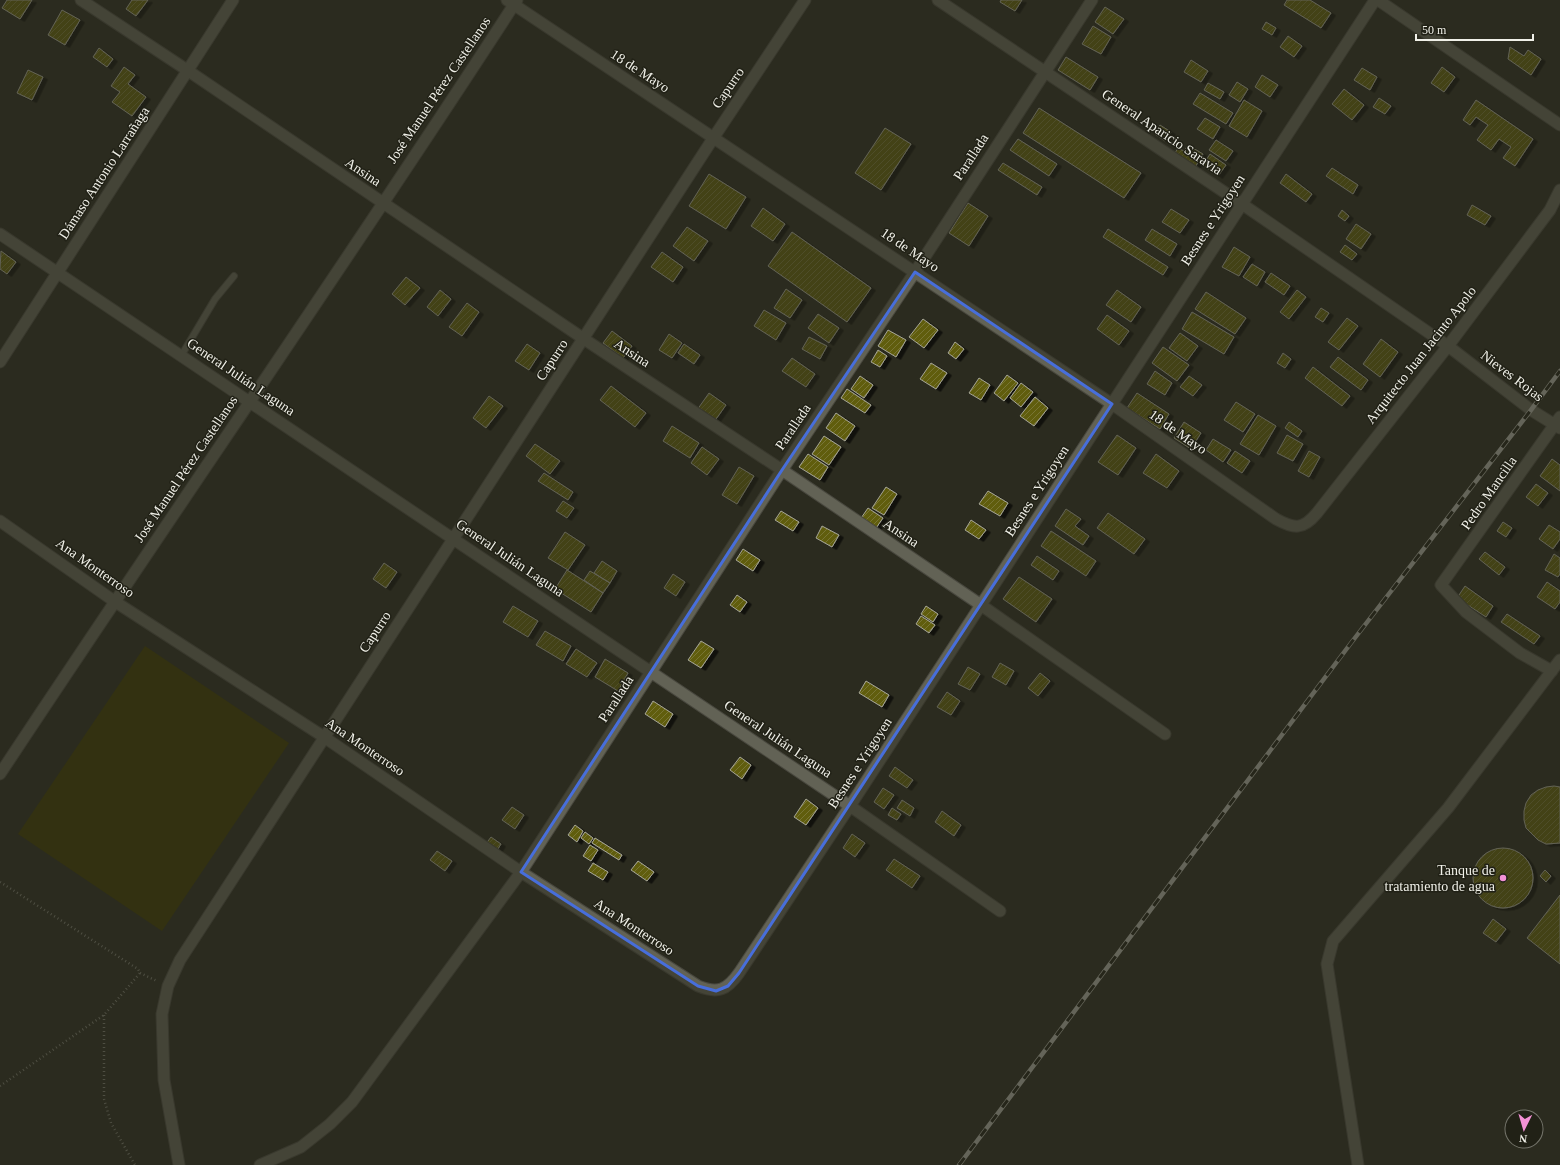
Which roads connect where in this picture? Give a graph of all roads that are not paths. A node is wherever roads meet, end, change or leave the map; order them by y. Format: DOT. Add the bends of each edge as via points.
graph roads {
  1 [pos="81,0"];
  2 [pos="233,0"];
  3 [pos="805,0"];
  4 [pos="938,0"];
  5 [pos="1092,0"];
  6 [pos="1376,0"];
  7 [pos="512,2"];
  8 [pos="187,70"];
  9 [pos="1045,71"];
  10 [pos="1560,125"];
  11 [pos="714,137"];
  12 [pos="1560,190"];
  13 [pos="382,203"];
  14 [pos="1242,204"];
  15 [pos="0,234"];
  16 [pos="915,272"];
  17 [pos="57,273"];
  18 [pos="234,276"];
  19 [pos="584,339"];
  20 [pos="1448,346"];
  21 [pos="181,356"];
  22 [pos="0,362"];
  23 [pos="250,402"];
  24 [pos="1112,404"];
  25 [pos="1558,423"];
  26 [pos="782,470"];
  27 [pos="0,521"];
  28 [pos="1295,526"];
  29 [pos="454,538"];
  30 [pos="114,601"];
  31 [pos="981,605"];
  32 [pos="1560,660"];
  33 [pos="1552,671"];
  34 [pos="652,672"];
  35 [pos="1164,734"];
  36 [pos="324,737"];
  37 [pos="0,774"];
  38 [pos="850,806"];
  39 [pos="521,872"];
  40 [pos="1000,911"];
  41 [pos="716,991"];
  42 [pos="179,1165"];
  43 [pos="260,1165"];
  44 [pos="1358,1165"];
  1 -- 8 [label="street, Ansina"];
  2 -- 8 [label="street, Dámaso Antonio Larrañaga"];
  3 -- 11 [label="street, Capurro"];
  4 -- 9 [label="street, General Aparicio Saravia"];
  5 -- 9 [label="street, Parallada"];
  6 -- 10 [label="street"];
  6 -- 14 [label="street, Besnes e Yrigoyen"];
  7 -- 11 [label="street, 18 de Mayo"];
  7 -- 13 [label="street, José Manuel Pérez Castellanos"];
  8 -- 13 [label="street, Ansina"];
  8 -- 17 [label="street, Dámaso Antonio Larrañaga"];
  9 -- 14 [label="street, General Aparicio Saravia"];
  9 -- 16 [label="street, Parallada"];
  11 -- 16 [label="street, 18 de Mayo"];
  11 -- 19 [label="street, Capurro"];
  12 -- 20 [label="street, Arquitecto Juan Jacinto Apolo" via="1550,210"];
  13 -- 19 [label="street, Ansina"];
  13 -- 23 [label="street, José Manuel Pérez Castellanos"];
  14 -- 20 [label="street, General Aparicio Saravia"];
  14 -- 24 [label="street, Besnes e Yrigoyen"];
  15 -- 17 [label="street, General Julián Laguna"];
  16 -- 24 [label="street, 18 de Mayo"];
  16 -- 26 [label="street, Parallada"];
  17 -- 21 [label="street, General Julián Laguna"];
  17 -- 22 [label="street, Dámaso Antonio Larrañaga"];
  18 -- 21 [label="lane" via="215,299"];
  19 -- 26 [label="street, Ansina"];
  19 -- 29 [label="street, Capurro"];
  20 -- 25 [label="street, Nieves Rojas" via="1531,410"];
  20 -- 28 [label="street, Arquitecto Juan Jacinto Apolo" via="1317,513 1306,525"];
  21 -- 23 [label="street, General Julián Laguna"];
  23 -- 29 [label="street, General Julián Laguna"];
  23 -- 30 [label="street, José Manuel Pérez Castellanos"];
  24 -- 28 [label="street, 18 de Mayo" via="1276,519"];
  24 -- 31 [label="street, Besnes e Yrigoyen"];
  25 -- 33 [label="street, Pedro Mancilla" via="1441,585 1466,612 1520,653"];
  26 -- 31 [label="street, Ansina"];
  26 -- 34 [label="street, Parallada"];
  27 -- 30 [label="street, Ana Monterroso"];
  29 -- 34 [label="street, General Julián Laguna"];
  29 -- 36 [label="street, Capurro"];
  30 -- 36 [label="street, Ana Monterroso"];
  30 -- 37 [label="street, José Manuel Pérez Castellanos"];
  31 -- 35 [label="street, Ansina"];
  31 -- 38 [label="street, Besnes e Yrigoyen"];
  32 -- 33 [label="street"];
  33 -- 44 [label="street" via="1448,808 1333,941 1326,964"];
  34 -- 38 [label="street, General Julián Laguna"];
  34 -- 39 [label="street, Parallada"];
  36 -- 39 [label="street, Ana Monterroso"];
  36 -- 42 [label="street, Capurro" via="180,960 168,986 162,1014 164,1080"];
  38 -- 40 [label="street, General Julián Laguna"];
  38 -- 41 [label="street, Besnes e Yrigoyen" via="734,980"];
  39 -- 41 [label="street, Ana Monterroso" via="698,986"];
  39 -- 43 [label="street, Parallada" via="352,1102 301,1147"];
}
